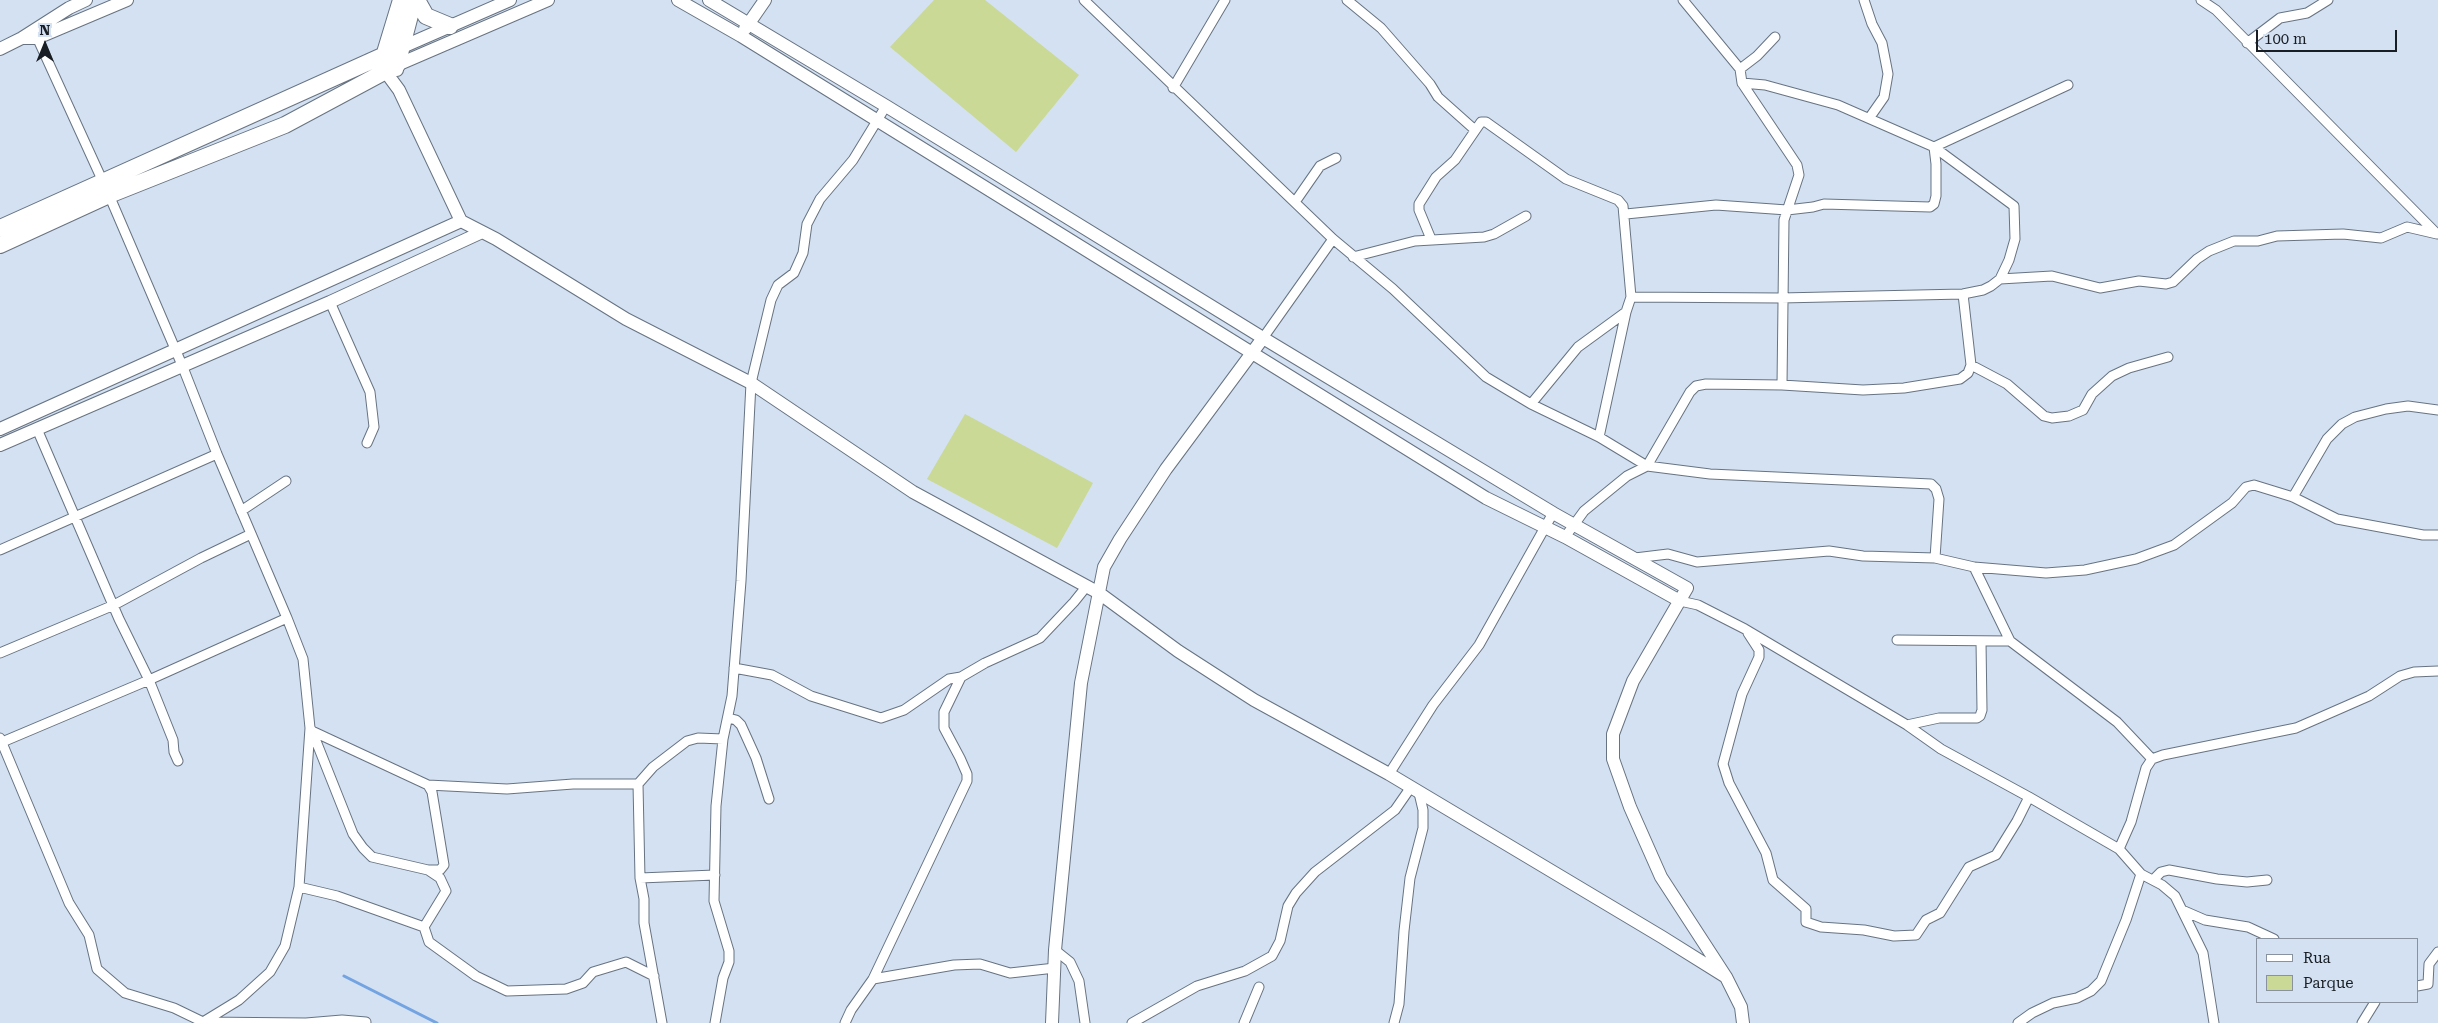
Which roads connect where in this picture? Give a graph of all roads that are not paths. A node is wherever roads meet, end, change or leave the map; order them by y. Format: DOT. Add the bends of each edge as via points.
graph roads {
  1 [pos="86,0"];
  2 [pos="127,0"];
  3 [pos="401,0"];
  4 [pos="415,0"];
  5 [pos="510,0"];
  6 [pos="548,0"];
  7 [pos="678,0"];
  8 [pos="709,0"];
  9 [pos="764,0"];
  10 [pos="1084,0"];
  11 [pos="1225,0"];
  12 [pos="1347,0"];
  13 [pos="1683,0"];
  14 [pos="1864,0"];
  15 [pos="2201,0"];
  16 [pos="2328,0"];
  17 [pos="749,23"];
  18 [pos="450,26"];
  19 [pos="36,34"];
  20 [pos="741,36"];
  21 [pos="1775,36"];
  22 [pos="2246,43"];
  23 [pos="400,48"];
  24 [pos="0,49"];
  25 [pos="388,64"];
  26 [pos="1740,69"];
  27 [pos="1742,83"];
  28 [pos="2068,85"];
  29 [pos="1172,88"];
  30 [pos="886,106"];
  31 [pos="1870,117"];
  32 [pos="877,121"];
  33 [pos="1475,130"];
  34 [pos="1934,147"];
  35 [pos="1336,158"];
  36 [pos="105,189"];
  37 [pos="1296,202"];
  38 [pos="1043,203"];
  39 [pos="1787,210"];
  40 [pos="1626,214"];
  41 [pos="1526,216"];
  42 [pos="1033,217"];
  43 [pos="461,221"];
  44 [pos="0,228"];
  45 [pos="480,233"];
  46 [pos="2438,235"];
  47 [pos="1332,239"];
  48 [pos="1431,239"];
  49 [pos="0,245"];
  50 [pos="1354,257"];
  51 [pos="2000,279"];
  52 [pos="1963,294"];
  53 [pos="1631,297"];
  54 [pos="1781,298"];
  55 [pos="330,302"];
  56 [pos="1626,312"];
  57 [pos="1263,338"];
  58 [pos="175,352"];
  59 [pos="1251,354"];
  60 [pos="2168,357"];
  61 [pos="182,365"];
  62 [pos="1971,365"];
  63 [pos="751,383"];
  64 [pos="1782,385"];
  65 [pos="1530,404"];
  66 [pos="2438,410"];
  67 [pos="37,429"];
  68 [pos="0,430"];
  69 [pos="1599,437"];
  70 [pos="367,443"];
  71 [pos="0,445"];
  72 [pos="216,454"];
  73 [pos="1647,466"];
  74 [pos="1492,475"];
  75 [pos="286,481"];
  76 [pos="2293,497"];
  77 [pos="1486,498"];
  78 [pos="241,511"];
  79 [pos="1553,512"];
  80 [pos="74,517"];
  81 [pos="1574,524"];
  82 [pos="1544,528"];
  83 [pos="251,534"];
  84 [pos="2438,535"];
  85 [pos="1565,538"];
  86 [pos="0,550"];
  87 [pos="1634,558"];
  88 [pos="1935,558"];
  89 [pos="1974,567"];
  90 [pos="1086,587"];
  91 [pos="1686,588"];
  92 [pos="1099,593"];
  93 [pos="1680,600"];
  94 [pos="114,605"];
  95 [pos="1698,605"];
  96 [pos="288,618"];
  97 [pos="1745,629"];
  98 [pos="1897,640"];
  99 [pos="2010,640"];
  100 [pos="1981,642"];
  101 [pos="0,653"];
  102 [pos="734,668"];
  103 [pos="2438,671"];
  104 [pos="961,677"];
  105 [pos="149,680"];
  106 [pos="728,718"];
  107 [pos="1907,725"];
  108 [pos="311,729"];
  109 [pos="723,739"];
  110 [pos="1,741"];
  111 [pos="2152,759"];
  112 [pos="178,761"];
  113 [pos="1390,774"];
  114 [pos="638,784"];
  115 [pos="428,785"];
  116 [pos="1415,790"];
  117 [pos="2029,796"];
  118 [pos="769,799"];
  119 [pos="2119,849"];
  120 [pos="428,870"];
  121 [pos="2141,874"];
  122 [pos="715,875"];
  123 [pos="640,878"];
  124 [pos="2153,880"];
  125 [pos="2267,880"];
  126 [pos="299,887"];
  127 [pos="2182,910"];
  128 [pos="424,927"];
  129 [pos="2272,938"];
  130 [pos="1055,950"];
  131 [pos="2438,952"];
  132 [pos="1055,968"];
  133 [pos="654,976"];
  134 [pos="1726,977"];
  135 [pos="873,979"];
  136 [pos="2418,986"];
  137 [pos="1259,987"];
  138 [pos="2374,1003"];
  139 [pos="203,1022"];
  140 [pos="366,1022"];
  141 [pos="307,1023"];
  142 [pos="662,1023"];
  143 [pos="716,1023"];
  144 [pos="845,1023"];
  145 [pos="1052,1023"];
  146 [pos="1085,1023"];
  147 [pos="1132,1023"];
  148 [pos="1244,1023"];
  149 [pos="1394,1023"];
  150 [pos="1743,1023"];
  151 [pos="2018,1023"];
  152 [pos="2214,1023"];
  153 [pos="2362,1023"];
  1 -- 19 [label="street" via="69,8"];
  2 -- 19 [label="street"];
  3 -- 25 [label="highway"];
  4 -- 18 [label="highway" via="426,16"];
  4 -- 23 [label="highway"];
  5 -- 18 [label="street"];
  6 -- 25 [label="street"];
  7 -- 20 [label="street"];
  8 -- 17 [label="street"];
  9 -- 17 [label="street"];
  10 -- 29 [label="street"];
  11 -- 29 [label="street"];
  12 -- 33 [label="street" via="1381,28 1438,97"];
  13 -- 26 [label="street"];
  14 -- 31 [label="street" via="1882,43 1888,74 1884,97"];
  15 -- 22 [label="street" via="2216,10"];
  16 -- 22 [label="street" via="2307,12 2280,18"];
  17 -- 20 [label="street"];
  17 -- 30 [label="street"];
  18 -- 23 [label="street"];
  19 -- 24 [label="street"];
  19 -- 36 [label="street"];
  20 -- 32 [label="street"];
  21 -- 26 [label="street"];
  22 -- 46 [label="street"];
  23 -- 25 [label="highway"];
  25 -- 36 [label="highway" via="261,109"];
  25 -- 36 [label="highway" via="285,125"];
  25 -- 43 [label="street"];
  26 -- 27 [label="street"];
  27 -- 31 [label="street" via="1803,95"];
  27 -- 39 [label="street" via="1797,165 1799,175"];
  28 -- 34 [label="street"];
  29 -- 37 [label="street"];
  30 -- 32 [label="street"];
  30 -- 38 [label="street"];
  31 -- 34 [label="street"];
  32 -- 42 [label="street"];
  32 -- 63 [label="street" via="853,160 820,199 807,224 803,253 794,273 778,285 771,300"];
  33 -- 40 [label="street" via="1481,122 1495,127 1566,179 1618,200"];
  33 -- 48 [label="street" via="1455,160 1436,177 1420,204 1419,210"];
  34 -- 39 [label="street" via="1936,196 1930,206 1824,204"];
  34 -- 51 [label="street" via="2014,206 2015,239"];
  35 -- 37 [label="street" via="1320,166"];
  36 -- 44 [label="highway"];
  36 -- 49 [label="highway"];
  36 -- 58 [label="street"];
  37 -- 47 [label="street"];
  38 -- 42 [label="street"];
  38 -- 57 [label="street"];
  39 -- 40 [label="street" via="1716,204"];
  39 -- 54 [label="street"];
  40 -- 53 [label="street"];
  41 -- 48 [label="street" via="1484,237"];
  42 -- 59 [label="street"];
  43 -- 45 [label="street"];
  43 -- 58 [label="street"];
  45 -- 55 [label="street"];
  45 -- 63 [label="street" via="496,239 626,319"];
  46 -- 51 [label="street" via="2407,227 2381,238 2343,234 2234,241 2209,251 2173,282 2166,284 2139,281 2100,288 2052,276"];
  47 -- 50 [label="street"];
  47 -- 57 [label="street"];
  48 -- 50 [label="street"];
  50 -- 65 [label="street" via="1393,289 1486,377"];
  51 -- 52 [label="street" via="1983,290"];
  52 -- 54 [label="street"];
  52 -- 62 [label="street"];
  53 -- 54 [label="street"];
  53 -- 56 [label="street"];
  54 -- 64 [label="street"];
  55 -- 61 [label="street"];
  55 -- 70 [label="street" via="370,392 374,427"];
  56 -- 65 [label="street" via="1578,347"];
  56 -- 69 [label="street"];
  57 -- 59 [label="street"];
  57 -- 74 [label="street"];
  58 -- 61 [label="street"];
  58 -- 68 [label="street"];
  59 -- 77 [label="street"];
  59 -- 92 [label="street" via="1166,469 1120,539 1104,567"];
  60 -- 62 [label="street" via="2112,376 2092,394 2083,410 2052,418 2044,416 2008,384"];
  61 -- 67 [label="street"];
  61 -- 72 [label="street"];
  62 -- 64 [label="street" via="1968,373 1960,379 1904,388 1863,390"];
  63 -- 90 [label="street" via="913,492"];
  63 -- 102 [label="street" via="745,532"];
  64 -- 73 [label="street" via="1696,386"];
  65 -- 69 [label="street"];
  66 -- 76 [label="street" via="2408,406 2386,409 2342,424 2327,439"];
  67 -- 71 [label="street"];
  67 -- 80 [label="street"];
  69 -- 73 [label="street"];
  72 -- 78 [label="street"];
  72 -- 80 [label="street"];
  73 -- 81 [label="street" via="1627,476 1584,511"];
  73 -- 88 [label="street" via="1710,474 1931,484 1939,499"];
  74 -- 77 [label="street"];
  74 -- 79 [label="street"];
  75 -- 78 [label="street"];
  76 -- 84 [label="street" via="2337,519"];
  76 -- 89 [label="street" via="2262,486 2246,487 2232,503 2174,545 2136,559 2084,570 2046,573"];
  77 -- 82 [label="street"];
  78 -- 83 [label="street"];
  79 -- 81 [label="street"];
  79 -- 82 [label="street"];
  80 -- 86 [label="street"];
  80 -- 94 [label="street"];
  81 -- 85 [label="street"];
  81 -- 87 [label="street"];
  82 -- 85 [label="street"];
  82 -- 113 [label="street" via="1479,645 1433,705"];
  83 -- 94 [label="street"];
  83 -- 96 [label="street"];
  85 -- 93 [label="street"];
  87 -- 88 [label="street" via="1668,554 1697,562 1829,551 1863,556"];
  87 -- 91 [label="street"];
  88 -- 89 [label="street"];
  89 -- 99 [label="street"];
  90 -- 92 [label="street"];
  90 -- 104 [label="street" via="1040,638"];
  91 -- 93 [label="street"];
  91 -- 95 [label="street"];
  92 -- 113 [label="street" via="1178,651 1254,700"];
  92 -- 130 [label="street" via="1081,683"];
  93 -- 95 [label="street"];
  93 -- 134 [label="street" via="1633,680 1612,734 1613,759 1660,877"];
  94 -- 101 [label="street"];
  94 -- 105 [label="street"];
  95 -- 97 [label="street"];
  96 -- 105 [label="street"];
  96 -- 108 [label="street" via="303,659"];
  97 -- 107 [label="street"];
  97 -- 117 [label="street" via="1759,650 1759,657 1742,694 1723,764 1729,783 1766,853 1773,880 1806,909 1806,922 1821,927 1894,936 1916,935 1926,920 1940,913 1968,867 1996,855 2018,821"];
  98 -- 100 [label="street"];
  99 -- 100 [label="street"];
  99 -- 111 [label="street" via="2117,722"];
  100 -- 107 [label="street" via="1980,716 1939,718"];
  102 -- 104 [label="street" via="772,676 811,696 881,718 904,710 949,679"];
  102 -- 106 [label="street"];
  103 -- 111 [label="street" via="2400,676 2369,696 2296,728"];
  104 -- 135 [label="street" via="944,712 944,728 967,774 967,781"];
  105 -- 110 [label="street"];
  105 -- 112 [label="street"];
  106 -- 109 [label="street"];
  106 -- 118 [label="street" via="741,725"];
  107 -- 117 [label="street" via="1941,749"];
  108 -- 115 [label="street"];
  108 -- 120 [label="street" via="353,834 363,848 372,857"];
  108 -- 126 [label="street"];
  109 -- 114 [label="street" via="687,741 653,767"];
  109 -- 122 [label="street" via="716,806"];
  110 -- 139 [label="street" via="69,903 89,935 98,969 125,993 174,1008"];
  111 -- 119 [label="street" via="2146,768 2131,822"];
  113 -- 116 [label="street"];
  114 -- 115 [label="street" via="507,789"];
  114 -- 123 [label="street"];
  115 -- 120 [label="street" via="432,792 444,865 440,870"];
  116 -- 134 [label="street"];
  116 -- 147 [label="street" via="1395,810 1315,872 1296,892 1288,906 1280,941 1272,956 1245,971 1197,986"];
  116 -- 149 [label="street" via="1423,810 1423,828 1410,878 1399,1004"];
  117 -- 119 [label="street"];
  119 -- 121 [label="street"];
  120 -- 128 [label="street" via="440,878 446,891"];
  121 -- 124 [label="street"];
  121 -- 151 [label="street" via="2101,980 2091,991 2053,1003"];
  122 -- 123 [label="street"];
  122 -- 143 [label="street" via="714,901 729,951"];
  123 -- 133 [label="street" via="644,924"];
  124 -- 125 [label="street" via="2161,872 2169,870 2217,879"];
  124 -- 127 [label="street" via="2175,896"];
  126 -- 128 [label="street" via="337,896"];
  126 -- 139 [label="street" via="285,946 270,972 239,1000"];
  127 -- 129 [label="street" via="2205,920 2248,927"];
  127 -- 152 [label="street" via="2203,953"];
  128 -- 133 [label="street" via="430,942 476,976 507,991 566,989 583,983 594,972 626,962"];
  130 -- 132 [label="street"];
  130 -- 146 [label="street" via="1070,962 1079,981"];
  131 -- 136 [label="street" via="2429,964 2428,984"];
  132 -- 135 [label="street" via="1010,973 980,964 954,965"];
  132 -- 145 [label="street"];
  133 -- 142 [label="street"];
  134 -- 150 [label="street" via="1741,1007"];
  135 -- 144 [label="street"];
  137 -- 148 [label="street"];
  138 -- 153 [label="street"];
  139 -- 141 [label="street"];
  140 -- 141 [label="street"];
}
